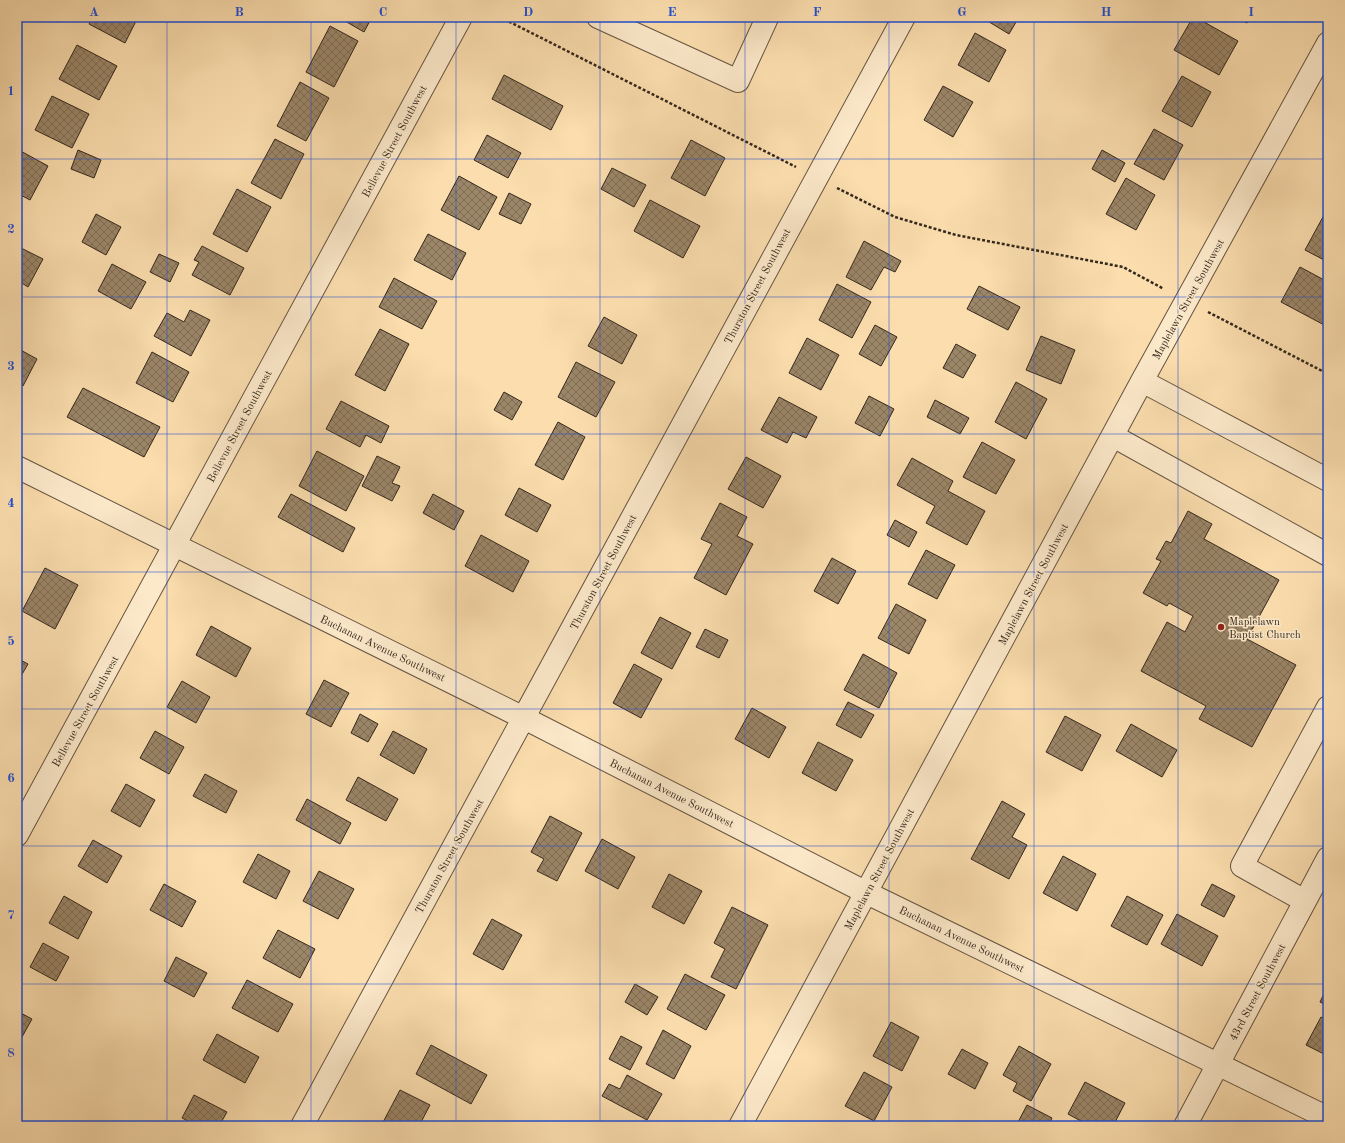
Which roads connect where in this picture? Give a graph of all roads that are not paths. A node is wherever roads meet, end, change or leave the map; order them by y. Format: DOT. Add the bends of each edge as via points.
graph roads {
  1 [pos="461,17"];
  2 [pos="598,17"];
  3 [pos="766,17"];
  4 [pos="904,17"];
  5 [pos="1328,44"];
  6 [pos="1142,381"];
  7 [pos="1113,436"];
  8 [pos="17,467"];
  9 [pos="1328,480"];
  10 [pos="175,545"];
  11 [pos="1328,556"];
  12 [pos="1328,707"];
  13 [pos="524,718"];
  14 [pos="17,835"];
  15 [pos="1328,858"];
  16 [pos="867,893"];
  17 [pos="1305,901"];
  18 [pos="1219,1064"];
  19 [pos="1328,1118"];
  20 [pos="302,1126"];
  21 [pos="740,1126"];
  22 [pos="1185,1126"];
  1 -- 10 [label="street, Bellevue Street Southwest"];
  2 -- 3 [label="street" via="738,81 768,18"];
  4 -- 13 [label="street, Thurston Street Southwest"];
  5 -- 6 [label="street, Maplelawn Street Southwest"];
  6 -- 7 [label="street, Maplelawn Street Southwest"];
  6 -- 9 [label="street"];
  7 -- 11 [label="street"];
  7 -- 16 [label="street, Maplelawn Street Southwest"];
  8 -- 10 [label="street, Buchanan Avenue Southwest"];
  10 -- 13 [label="street, Buchanan Avenue Southwest"];
  10 -- 14 [label="street, Bellevue Street Southwest"];
  12 -- 17 [label="street" via="1242,866"];
  13 -- 16 [label="street, Buchanan Avenue Southwest"];
  13 -- 20 [label="street, Thurston Street Southwest"];
  15 -- 17 [label="street, 43rd Street Southwest"];
  16 -- 18 [label="street, Buchanan Avenue Southwest"];
  16 -- 21 [label="street, Maplelawn Street Southwest"];
  17 -- 18 [label="street, 43rd Street Southwest"];
  18 -- 19 [label="street, Buchanan Avenue Southwest"];
  18 -- 22 [label="street, 43rd Street Southwest"];
}
